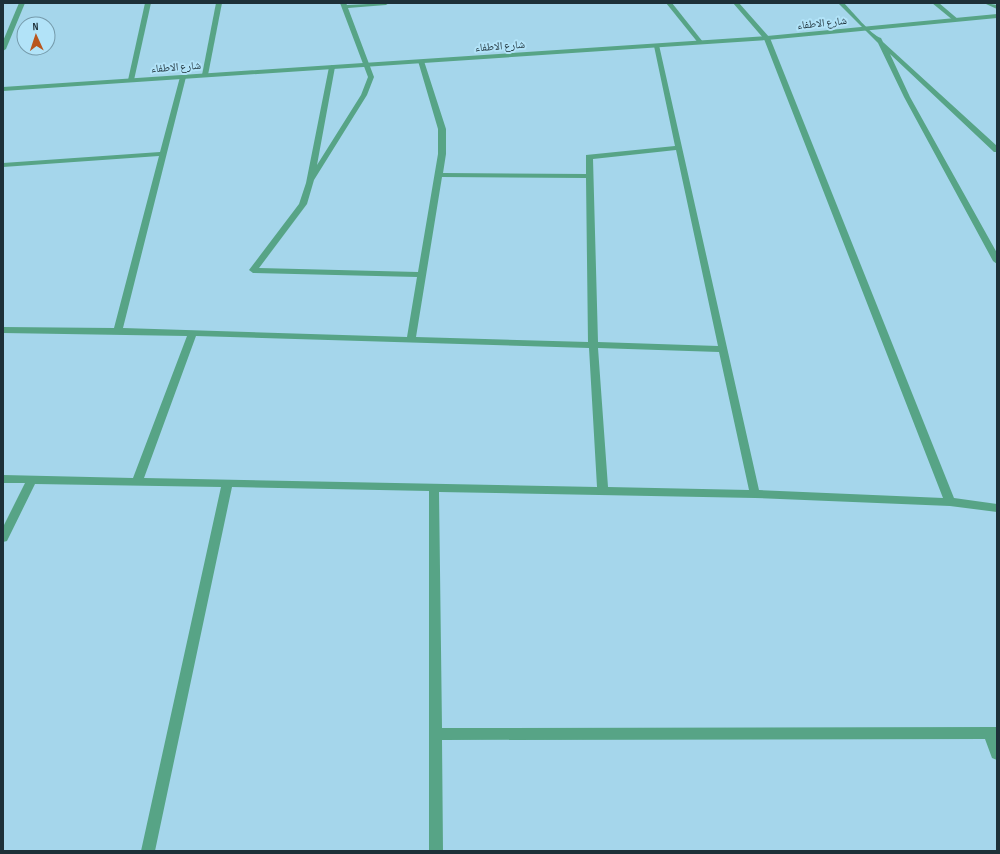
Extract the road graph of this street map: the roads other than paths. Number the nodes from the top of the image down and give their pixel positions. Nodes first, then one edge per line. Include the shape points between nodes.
1 (22, 3) edge
2 (148, 3) edge
3 (219, 3) edge
4 (386, 3) edge
5 (669, 3) edge
6 (736, 3) edge
7 (841, 3) edge
8 (934, 3) edge
9 (988, 3) edge
10 (343, 5) edge
11 (997, 7) edge
12 (996, 17) edge
13 (956, 20) junction
14 (866, 29) junction
15 (767, 38) junction
16 (879, 39) junction
17 (701, 43) junction
18 (657, 46) junction
19 (3, 49) edge
20 (421, 61) junction
21 (366, 65) junction
22 (332, 67) junction
23 (205, 76) junction
24 (183, 77) junction
25 (131, 80) junction
26 (3, 89) edge
27 (679, 148) junction
28 (997, 150) edge
29 (163, 154) junction
30 (3, 165) edge
31 (438, 174) junction
32 (590, 176) junction
33 (310, 184) junction
34 (997, 261) edge
35 (422, 275) junction
36 (3, 330) edge
37 (118, 331) junction
38 (193, 333) junction
39 (411, 340) junction
40 (593, 344) junction
41 (723, 349) junction
42 (3, 480) edge
43 (32, 480) junction
44 (137, 482) junction
45 (227, 484) junction
46 (434, 488) junction
47 (603, 491) junction
48 (755, 494) junction
49 (950, 502) junction
50 (997, 508) edge
51 (3, 538) edge
52 (993, 733) edge
53 (436, 734) junction
54 (997, 754) edge
55 (148, 851) edge
56 (436, 851) edge

1 - 19 street
2 - 25 street
3 - 23 street
4 - 10 street
5 - 17 street
6 - 15 street
7 - 14 street
8 - 13 street
9 - 11 street
10 - 21 street
12 - 13 street, شارع الاطفاء
13 - 14 street, شارع الاطفاء
14 - 15 street, شارع الاطفاء
14 - 16 street
15 - 17 street, شارع الاطفاء
15 - 49 street
16 - 28 street
16 - 34 street via 907,97
17 - 18 street, شارع الاطفاء
18 - 20 street, شارع الاطفاء
18 - 27 street
20 - 21 street, شارع الاطفاء
20 - 31 street via 442,129 442,154
21 - 22 street, شارع الاطفاء
21 - 33 street via 371,77 364,95
22 - 23 street, شارع الاطفاء
22 - 33 street
23 - 24 street, شارع الاطفاء
24 - 25 street, شارع الاطفاء
24 - 29 street
25 - 26 street, شارع الاطفاء
27 - 32 street via 589,157
27 - 41 street
29 - 30 street
29 - 37 street
31 - 32 street
31 - 35 street
32 - 40 street
33 - 35 street via 303,204 253,270
35 - 39 street
36 - 37 street
37 - 38 street
38 - 39 street
38 - 44 street
39 - 40 street
40 - 41 street
40 - 47 street
41 - 48 street
42 - 43 street
43 - 44 street
43 - 51 street
44 - 45 street
45 - 46 street
45 - 55 street
46 - 47 street
46 - 53 street
47 - 48 street
48 - 49 street
49 - 50 street
52 - 53 street
52 - 54 street
53 - 56 street

